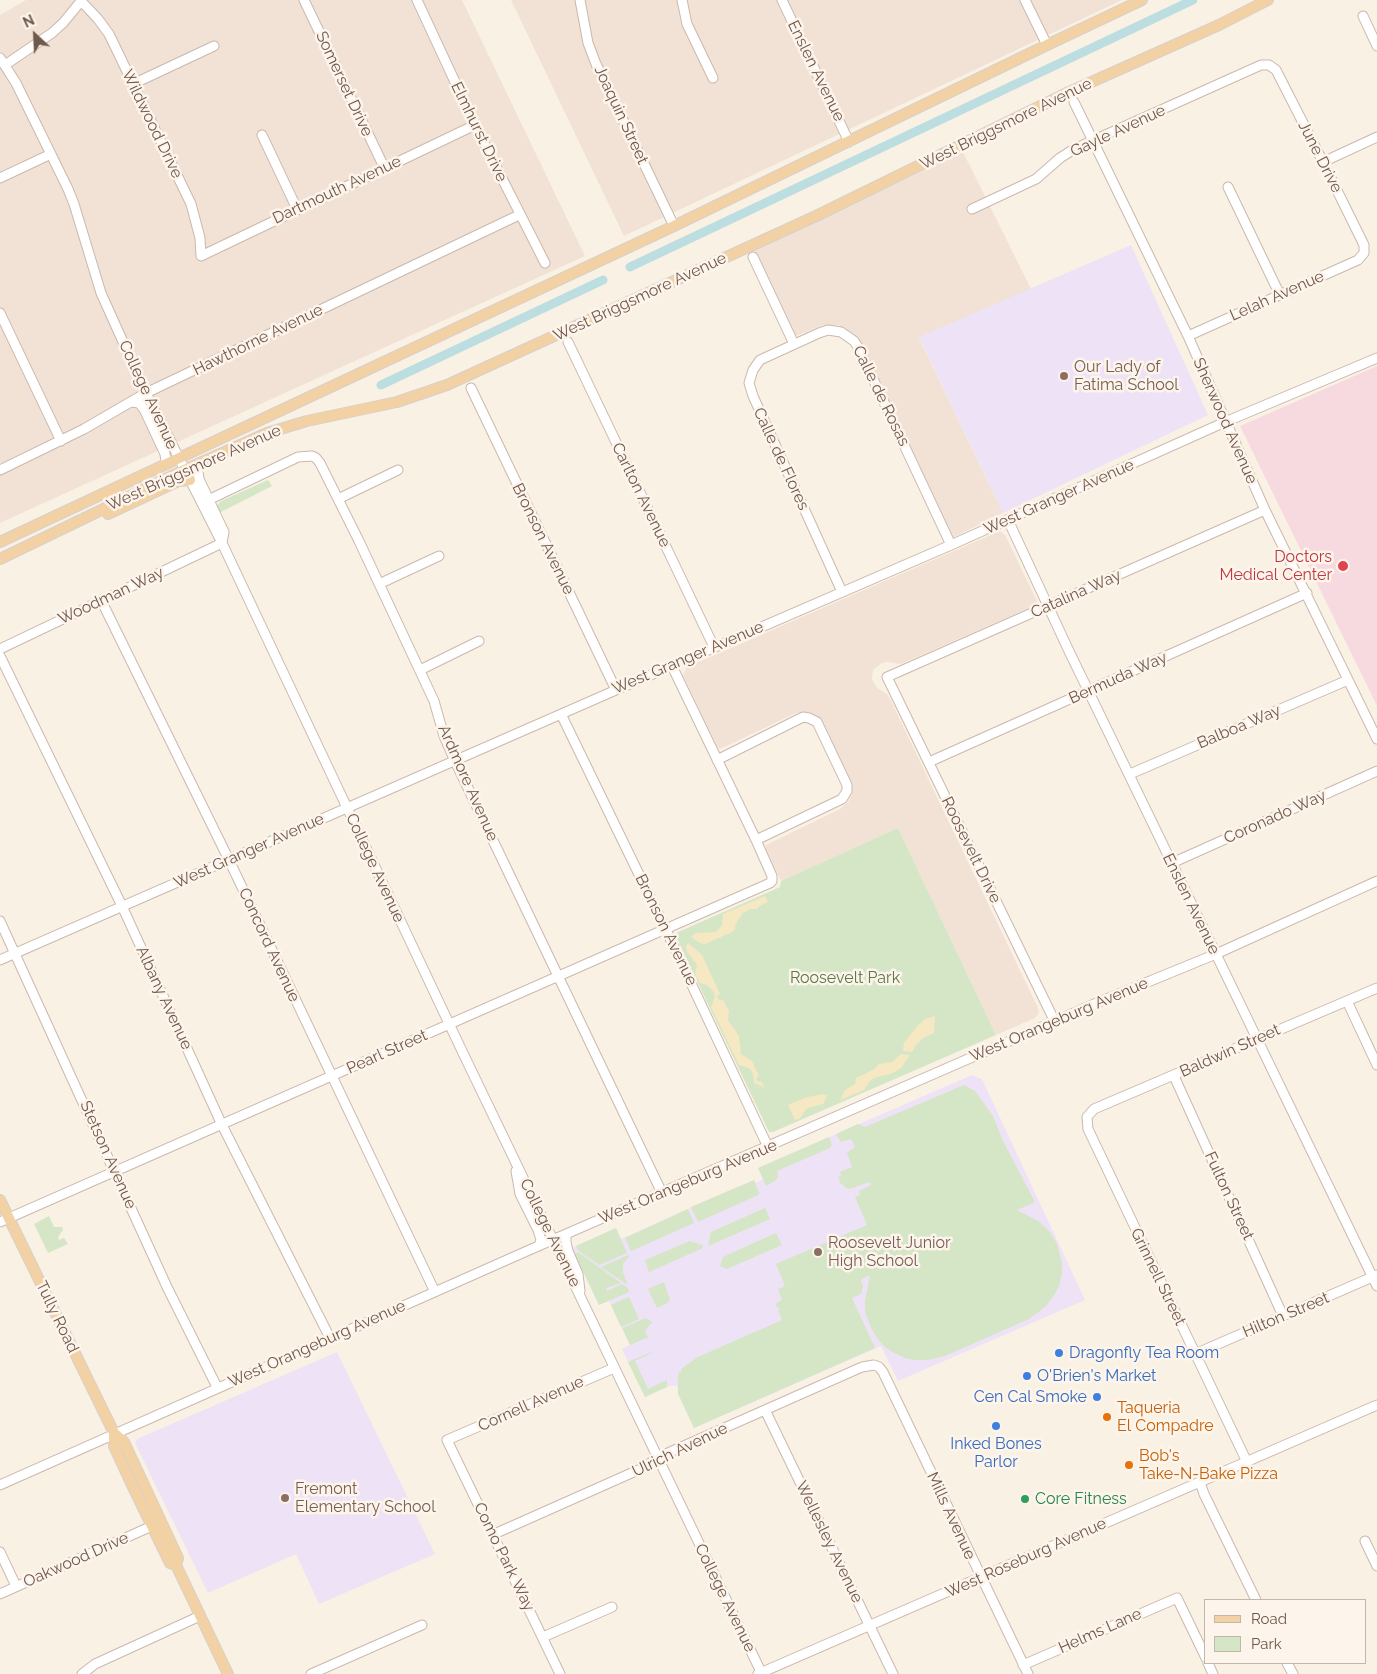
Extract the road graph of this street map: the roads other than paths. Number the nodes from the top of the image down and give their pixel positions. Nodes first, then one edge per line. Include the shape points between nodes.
1 (304, 0) edge
2 (417, 0) edge
3 (580, 0) edge
4 (682, 0) edge
5 (782, 0) edge
6 (1025, 0) edge
7 (1142, 0) edge
8 (1268, 0) edge
9 (82, 1) edge
10 (1363, 16) dead end
11 (1047, 45) junction
12 (214, 46) dead end
13 (1377, 46) edge
14 (3, 62) edge
15 (1269, 64) joint
16 (713, 78) dead end
17 (133, 84) junction
18 (1074, 102) dead end
19 (475, 125) junction
20 (262, 135) dead end
21 (1377, 137) edge
22 (849, 142) junction
23 (1093, 142) junction
24 (51, 154) junction
25 (1323, 162) junction
26 (384, 167) junction
27 (0, 178) edge
28 (1228, 187) dead end
29 (297, 209) junction
30 (972, 209) dead end
31 (519, 215) junction
32 (674, 226) junction
33 (1364, 253) joint
34 (201, 256) joint
35 (754, 257) dead end
36 (544, 263) dead end
37 (1280, 295) junction
38 (0, 313) edge
39 (1188, 336) junction
40 (568, 342) dead end
41 (794, 344) junction
42 (1377, 358) edge
43 (471, 388) dead end
44 (146, 393) junction
45 (132, 402) junction
46 (144, 409) junction
47 (1224, 422) junction
48 (61, 441) junction
49 (178, 458) junction
50 (166, 463) junction
51 (197, 464) junction
52 (0, 470) edge
53 (184, 470) junction
54 (398, 470) dead end
55 (190, 480) junction
56 (338, 499) junction
57 (206, 501) junction
58 (1264, 510) junction
59 (1008, 520) junction
60 (73, 524) junction
61 (0, 542) edge
62 (222, 543) junction
63 (952, 545) junction
64 (439, 556) dead end
65 (0, 559) edge
66 (379, 584) junction
67 (842, 592) junction
68 (1307, 594) junction
69 (101, 600) junction
70 (1048, 607) junction
71 (479, 641) dead end
72 (714, 647) junction
73 (0, 648) edge
74 (0, 656) edge
75 (672, 666) junction
76 (420, 670) junction
77 (887, 677) joint
78 (1348, 680) junction
79 (616, 690) junction
80 (1088, 691) junction
81 (561, 714) junction
82 (1377, 739) edge
83 (717, 760) junction
84 (455, 761) junction
85 (929, 762) junction
86 (1377, 771) edge
87 (1130, 774) junction
88 (347, 808) junction
89 (756, 840) junction
90 (229, 860) junction
91 (1172, 864) junction
92 (1377, 881) edge
93 (122, 906) junction
94 (0, 921) edge
95 (666, 930) junction
96 (16, 954) junction
97 (1216, 954) junction
98 (0, 960) edge
99 (559, 977) junction
100 (1377, 988) edge
101 (1347, 1001) junction
102 (1055, 1022) junction
103 (449, 1025) junction
104 (1257, 1038) junction
105 (1377, 1064) edge
106 (332, 1076) junction
107 (1174, 1076) junction
108 (1087, 1117) joint
109 (222, 1124) junction
110 (768, 1147) junction
111 (513, 1158) junction
112 (115, 1171) junction
113 (662, 1193) junction
114 (0, 1200) edge
115 (4, 1220) edge
116 (566, 1234) junction
117 (554, 1240) junction
118 (539, 1246) junction
119 (1375, 1276) edge
120 (1377, 1286) edge
121 (435, 1292) junction
122 (580, 1297) junction
123 (1284, 1316) junction
124 (330, 1338) junction
125 (1195, 1354) junction
126 (869, 1365) joint
127 (614, 1368) junction
128 (217, 1387) junction
129 (1377, 1405) edge
130 (765, 1410) junction
131 (114, 1434) junction
132 (447, 1440) joint
133 (657, 1458) junction
134 (1247, 1462) junction
135 (1200, 1482) junction
136 (0, 1484) edge
137 (152, 1526) junction
138 (492, 1535) junction
139 (1365, 1541) dead end
140 (0, 1552) edge
141 (176, 1565) junction
142 (1377, 1566) edge
143 (980, 1578) junction
144 (16, 1586) junction
145 (0, 1594) edge
146 (1256, 1599) edge
147 (612, 1607) dead end
148 (200, 1616) junction
149 (422, 1625) dead end
150 (870, 1626) junction
151 (543, 1638) junction
152 (1204, 1654) edge
153 (1023, 1665) junction
154 (82, 1674) edge
155 (228, 1674) edge
156 (311, 1674) edge
157 (560, 1674) edge
158 (760, 1674) edge
159 (893, 1674) edge
160 (1028, 1674) edge

1 - 26 street, Somerset Drive
2 - 19 street, Elmhurst Drive
3 - 32 street, Joaquin Street via 588,43 596,64
4 - 16 street via 687,24
5 - 22 street, Enslen Avenue
6 - 11 street
7 - 11 main road, West Briggsmore Avenue
8 - 51 main road, West Briggsmore Avenue via 1069,92 816,216 447,385 397,402 279,428
9 - 14 street via 52,32
9 - 17 street, Wildwood Drive via 109,34
10 - 13 street
11 - 22 main road, West Briggsmore Avenue
12 - 17 street
14 - 24 street, College Avenue
15 - 23 street, Gayle Avenue
15 - 25 street, June Drive via 1276,70
17 - 34 street, Wildwood Drive via 191,204
18 - 23 street, Sherwood Avenue
19 - 26 street, Dartmouth Avenue
19 - 31 street, Elmhurst Drive
20 - 29 street
21 - 25 street
22 - 32 main road, West Briggsmore Avenue
23 - 30 street, Gayle Avenue via 1074,149 1032,182
23 - 39 street, Sherwood Avenue
24 - 27 street
24 - 44 street, College Avenue via 74,204 100,293
25 - 33 street, June Drive via 1364,245
26 - 29 street, Dartmouth Avenue
28 - 37 street
29 - 34 street, Dartmouth Avenue
31 - 36 street, Elmhurst Drive
31 - 44 street, Hawthorne Avenue
32 - 49 main road, West Briggsmore Avenue
33 - 37 street, Lelah Avenue via 1358,260
35 - 41 street
37 - 39 street, Lelah Avenue
38 - 48 street
39 - 47 street, Sherwood Avenue
40 - 72 street, Carlton Avenue
41 - 63 street, Calle de Rosas via 828,330 841,332 854,341
41 - 67 street, Calle de Flores via 757,364 750,376 750,389
42 - 47 street, West Granger Avenue
43 - 79 street, Bronson Avenue
44 - 45 street, Hawthorne Avenue
44 - 46 street
44 - 49 street, College Avenue
45 - 46 street via 139,403
45 - 48 street, Hawthorne Avenue
46 - 50 street
47 - 58 street, Sherwood Avenue
47 - 59 street, West Granger Avenue
48 - 52 street, Hawthorne Avenue
49 - 50 main road, West Briggsmore Avenue
49 - 53 street, College Avenue
50 - 61 main road, West Briggsmore Avenue
51 - 53 main road, West Briggsmore Avenue
51 - 57 street
53 - 55 street, College Avenue
53 - 60 main road, West Briggsmore Avenue
54 - 56 street
55 - 57 street, College Avenue
55 - 60 main road via 179,481 100,517
56 - 57 street, Ardmore Avenue via 320,463 306,455
56 - 66 street, Ardmore Avenue
57 - 62 street, College Avenue via 224,532
58 - 68 street, Sherwood Avenue
58 - 70 street, Catalina Way
59 - 63 street, West Granger Avenue
59 - 70 street, Enslen Avenue
60 - 65 main road, West Briggsmore Avenue
62 - 69 street, Woodman Way
62 - 88 street, College Avenue
63 - 67 street, West Granger Avenue
64 - 66 street
66 - 76 street, Ardmore Avenue
67 - 72 street, West Granger Avenue
68 - 78 street, Sherwood Avenue
68 - 80 street, Bermuda Way
69 - 73 street, Woodman Way
69 - 90 street, Concord Avenue
70 - 77 street, Catalina Way
70 - 80 street, Enslen Avenue
71 - 76 street
72 - 75 street, West Granger Avenue
74 - 93 street, Albany Avenue
75 - 79 street, West Granger Avenue
75 - 83 street
76 - 84 street, Ardmore Avenue
77 - 85 street, Roosevelt Drive
78 - 82 street, Sherwood Avenue
78 - 87 street, Balboa Way
79 - 81 street, West Granger Avenue
80 - 85 street, Bermuda Way
80 - 87 street, Enslen Avenue
81 - 84 street, West Granger Avenue
81 - 95 street, Bronson Avenue
83 - 89 street
83 - 89 street via 809,718 817,722 848,785 842,799
84 - 88 street, West Granger Avenue
84 - 99 street, Ardmore Avenue
85 - 102 street, Roosevelt Drive
86 - 91 street, Coronado Way
87 - 91 street, Enslen Avenue
88 - 90 street, West Granger Avenue
88 - 103 street, College Avenue
89 - 95 street, Pearl Street via 772,881
90 - 93 street, West Granger Avenue
90 - 106 street, Concord Avenue
91 - 97 street, Enslen Avenue
92 - 97 street, West Orangeburg Avenue
93 - 96 street, West Granger Avenue
93 - 109 street, Albany Avenue
94 - 96 street, Stetson Avenue
95 - 99 street, Pearl Street
95 - 110 street, Bronson Avenue
96 - 98 street, West Granger Avenue
96 - 112 street, Stetson Avenue
97 - 102 street, West Orangeburg Avenue
97 - 104 street, Enslen Avenue
99 - 103 street, Pearl Street
99 - 113 street, Ardmore Avenue
100 - 101 street, Baldwin Street
101 - 104 street, Baldwin Street
101 - 105 street
102 - 110 street, West Orangeburg Avenue
103 - 106 street, Pearl Street
103 - 111 street, College Avenue
104 - 107 street, Baldwin Street
104 - 119 street, Enslen Avenue
106 - 109 street, Pearl Street
106 - 121 street, Concord Avenue
107 - 108 street, Baldwin Street via 1094,1109
107 - 123 street, Fulton Street
108 - 125 street, Grinnell Street via 1088,1129
109 - 112 street, Pearl Street
109 - 124 street, Albany Avenue
110 - 113 street, West Orangeburg Avenue
111 - 117 street, College Avenue
111 - 118 street via 520,1194 541,1240
112 - 115 street, Pearl Street
112 - 128 street, Stetson Avenue via 167,1287
113 - 116 street, West Orangeburg Avenue
114 - 115 main road, Tully Road
115 - 131 main road, Tully Road
116 - 117 street, West Orangeburg Avenue
116 - 122 street via 568,1251 578,1274
117 - 118 street, West Orangeburg Avenue
117 - 122 street, College Avenue
118 - 121 street, West Orangeburg Avenue
119 - 120 street, Enslen Avenue
119 - 123 street, Hilton Street
121 - 124 street, West Orangeburg Avenue
122 - 127 street, College Avenue
123 - 125 street, Hilton Street
124 - 128 street, West Orangeburg Avenue
125 - 134 street, Grinnell Street
126 - 130 street, Ulrich Avenue
126 - 143 street, Mills Avenue via 879,1367 883,1372
127 - 132 street, Cornell Avenue
127 - 133 street, College Avenue
128 - 131 street, West Orangeburg Avenue
129 - 134 street, West Roseburg Avenue
130 - 133 street, Ulrich Avenue
130 - 150 street, Wellesley Avenue
131 - 136 street, West Orangeburg Avenue
131 - 137 main road, Tully Road via 114,1446
131 - 141 main road, Tully Road via 124,1442 129,1452 178,1558
132 - 138 street, Como Park Way
133 - 138 street, Ulrich Avenue via 645,1467
133 - 158 street, College Avenue
134 - 135 street, West Roseburg Avenue
135 - 143 street, West Roseburg Avenue
135 - 146 street
137 - 141 main road, Tully Road via 170,1563
137 - 144 street, Oakwood Drive
138 - 151 street, Como Park Way
139 - 142 street
140 - 144 street
141 - 148 main road, Tully Road
143 - 150 street, West Roseburg Avenue
143 - 153 street, Mills Avenue
144 - 145 street, Oakwood Drive
147 - 151 street
148 - 154 street via 95,1664
148 - 155 main road, Tully Road
149 - 156 street
150 - 158 street, West Roseburg Avenue
150 - 159 street, Wellesley Avenue
151 - 157 street, Como Park Way
152 - 153 street, Helms Lane via 1177,1598
153 - 160 street, Mills Avenue

